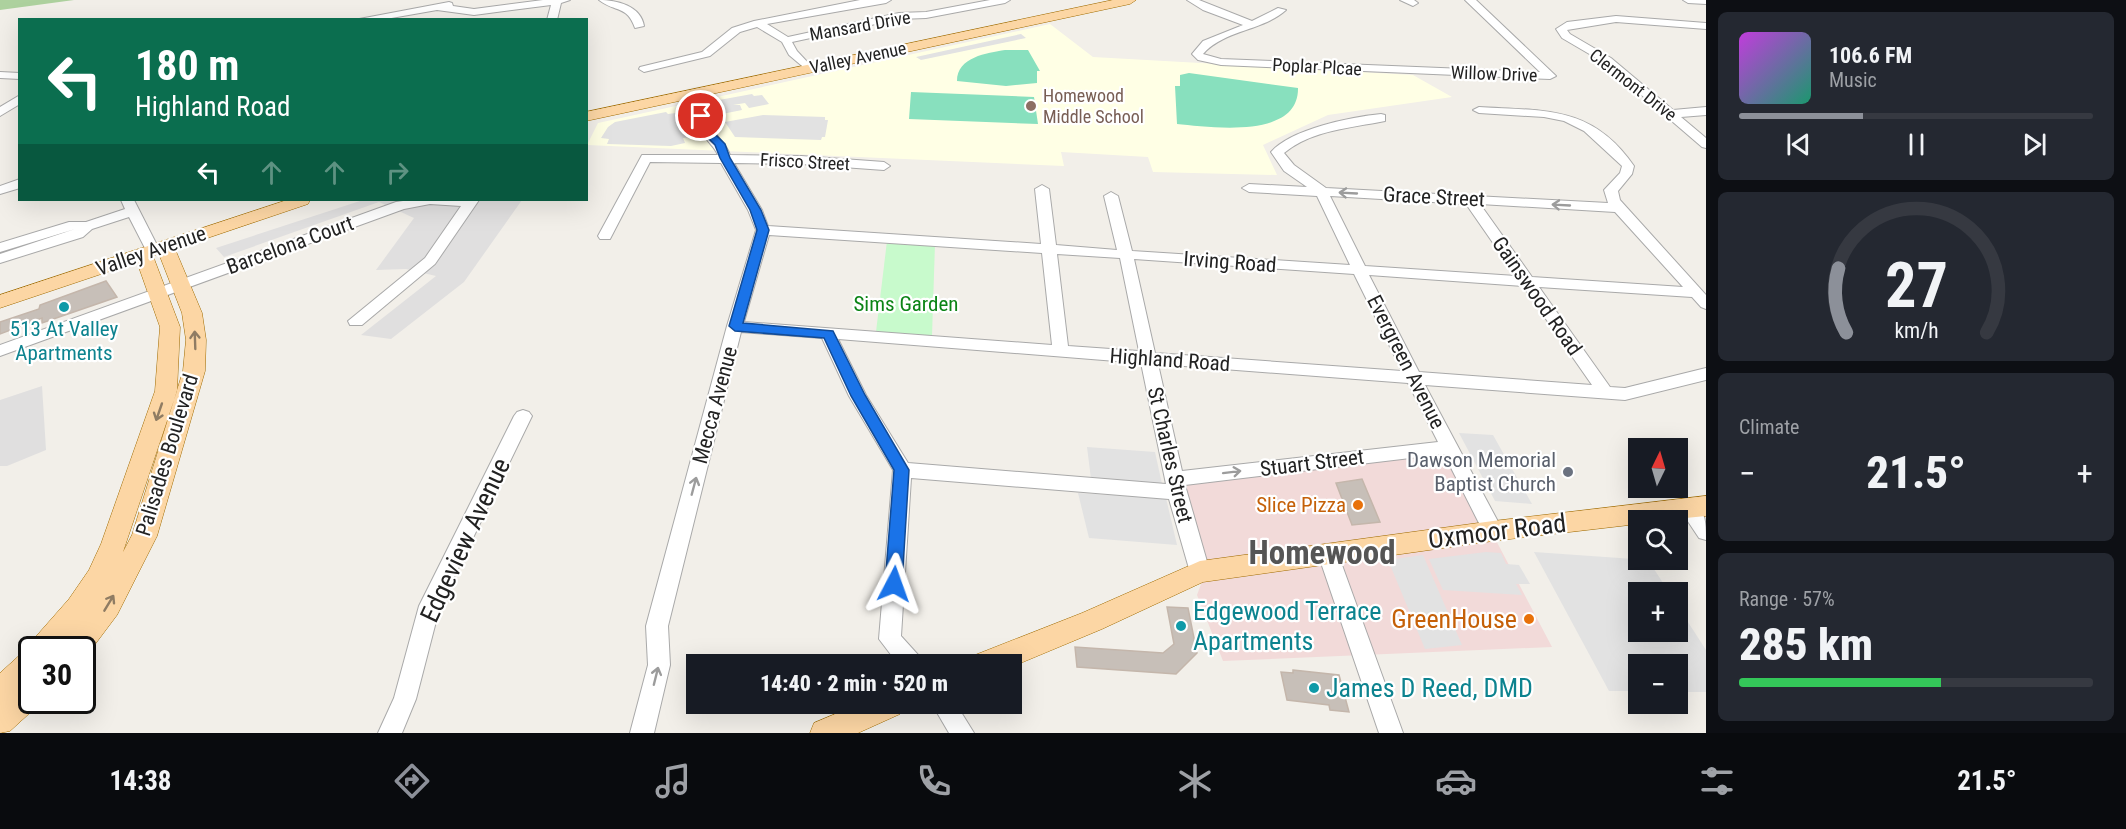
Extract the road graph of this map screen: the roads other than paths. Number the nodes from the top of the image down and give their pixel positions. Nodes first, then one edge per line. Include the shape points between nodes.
1 (482, 0) edge
2 (604, 0) edge
3 (886, 0) edge
4 (1005, 0) edge
5 (1130, 0) edge
6 (1192, 0) edge
7 (1470, 0) edge
8 (1689, 0) edge
9 (561, 1) edge
10 (1706, 1) edge
11 (437, 7) junction
12 (1281, 10) dead end
13 (392, 17) edge
14 (553, 18) edge
15 (758, 23) junction
16 (1250, 24) junction
17 (639, 26) dead end
18 (1706, 26) edge
19 (786, 40) junction
20 (808, 68) junction
21 (644, 69) dead end
22 (1439, 73) joint
23 (0, 75) edge
24 (18, 76) edge
25 (687, 95) junction
26 (18, 99) edge
27 (1479, 110) dead end
28 (1706, 111) edge
29 (0, 112) edge
30 (1671, 114) junction
31 (588, 117) edge
32 (1381, 118) dead end
33 (708, 131) junction
34 (1706, 144) edge
35 (723, 153) junction
36 (667, 155) junction
37 (885, 166) dead end
38 (18, 184) edge
39 (1041, 189) dead end
40 (1249, 189) dead end
41 (0, 190) edge
42 (1322, 191) junction
43 (1111, 196) dead end
44 (1469, 199) junction
45 (299, 201) edge
46 (424, 201) edge
47 (471, 201) edge
48 (131, 205) edge
49 (1619, 208) junction
50 (87, 226) junction
51 (763, 230) junction
52 (605, 236) dead end
53 (0, 248) edge
54 (1049, 250) junction
55 (153, 251) junction
56 (1126, 255) junction
57 (0, 259) edge
58 (1361, 272) junction
59 (1528, 282) junction
60 (182, 285) junction
61 (159, 294) junction
62 (1701, 298) edge
63 (0, 302) edge
64 (356, 321) dead end
65 (735, 326) junction
66 (828, 334) junction
67 (0, 351) edge
68 (1061, 352) junction
69 (1148, 358) junction
70 (1706, 374) edge
71 (1413, 376) junction
72 (1605, 392) junction
73 (523, 416) dead end
74 (1450, 447) junction
75 (902, 470) junction
76 (1175, 486) junction
77 (1697, 507) edge
78 (1493, 531) junction
79 (1706, 531) edge
80 (1328, 554) junction
81 (1200, 572) junction
82 (54, 636) edge
83 (85, 636) edge
84 (903, 654) edge
85 (1009, 654) edge
86 (18, 675) edge
87 (0, 692) edge
88 (18, 706) edge
89 (868, 714) edge
90 (950, 714) edge
91 (0, 721) edge
92 (390, 733) edge
93 (642, 733) edge
94 (825, 733) edge
95 (962, 733) edge
96 (1391, 733) edge

1 - 11 street
2 - 17 street via 632,12
3 - 15 street
4 - 19 street, Mansard Drive via 926,15 899,16
5 - 20 main road, Valley Avenue
6 - 16 street
7 - 22 street, Willow Drive via 1550,76
8 - 10 street
9 - 11 street via 474,12
9 - 14 street
11 - 13 street
12 - 16 street
15 - 19 street
15 - 21 street via 736,30 706,54
16 - 22 street, Poplar Plcae via 1207,43 1197,54 1221,62
18 - 30 street, Clermont Drive via 1616,19 1561,29 1566,36 1607,60
19 - 20 street
20 - 25 main road, Valley Avenue
23 - 24 street
25 - 31 main road, Valley Avenue
25 - 33 street
26 - 29 street
27 - 49 street via 1570,119 1589,129 1628,166 1611,190
28 - 30 street
30 - 34 street, Clermont Drive
32 - 42 street via 1353,120 1276,152 1289,168
33 - 35 street
33 - 36 street via 696,148
35 - 36 street
35 - 37 street, Frisco Street
35 - 51 street
36 - 52 street via 643,160
38 - 41 street
39 - 54 street
40 - 42 street, Grace Street
44 -> 42 street, Grace Street
42 - 58 street, Evergreen Avenue
43 - 56 street, St Charles Street
49 -> 44 street, Grace Street
44 - 59 street, Gainswood Road
45 - 55 main road, Valley Avenue
46 - 60 street, Barcelona Court via 401,205
47 - 64 street, Barcelona Court via 430,261
48 - 50 street
48 - 55 street
49 - 62 street
50 - 53 street via 74,225
50 - 57 street via 78,234
51 - 54 street, Irving Road
51 - 65 street, Mecca Avenue
54 - 56 street, Irving Road
54 - 68 street
55 - 60 main road, Palisades Boulevard
55 - 61 main road, Palisades Boulevard
55 - 63 main road, Valley Avenue
56 - 58 street, Irving Road
56 - 69 street, St Charles Street
58 - 59 street, Irving Road
58 - 71 street, Evergreen Avenue
59 - 62 street, Irving Road
59 - 72 street, Gainswood Road
60 - 61 street, Barcelona Court
83 -> 60 main road, Palisades Boulevard via 108,607 144,536 186,405 196,340
61 - 67 street, Barcelona Court
61 -> 82 main road, Palisades Boulevard via 170,327 164,398 114,544 98,578
65 - 66 street, Highland Road
93 -> 65 street, Mecca Avenue via 659,665 657,626
66 - 68 street, Highland Road
66 - 75 street via 858,396
68 - 69 street, Highland Road
69 - 71 street, Highland Road
69 - 76 street, St Charles Street
70 - 72 street, Highland Road via 1625,394
71 - 72 street, Highland Road
71 - 74 street, Evergreen Avenue
73 - 92 street, Edgeview Avenue via 430,606 405,699
76 -> 74 street, Stuart Street
74 - 78 street, Evergreen Avenue
75 - 76 street, Stuart Street
75 - 84 street via 890,639
76 - 81 street, St Charles Street
77 - 78 main road, Oxmoor Road
77 - 79 street
78 - 80 main road, Oxmoor Road
80 - 81 main road, Oxmoor Road
80 - 96 street
81 - 85 main road, Oxmoor Road
86 - 87 main road
88 - 91 main road
89 - 94 main road
90 - 95 street

